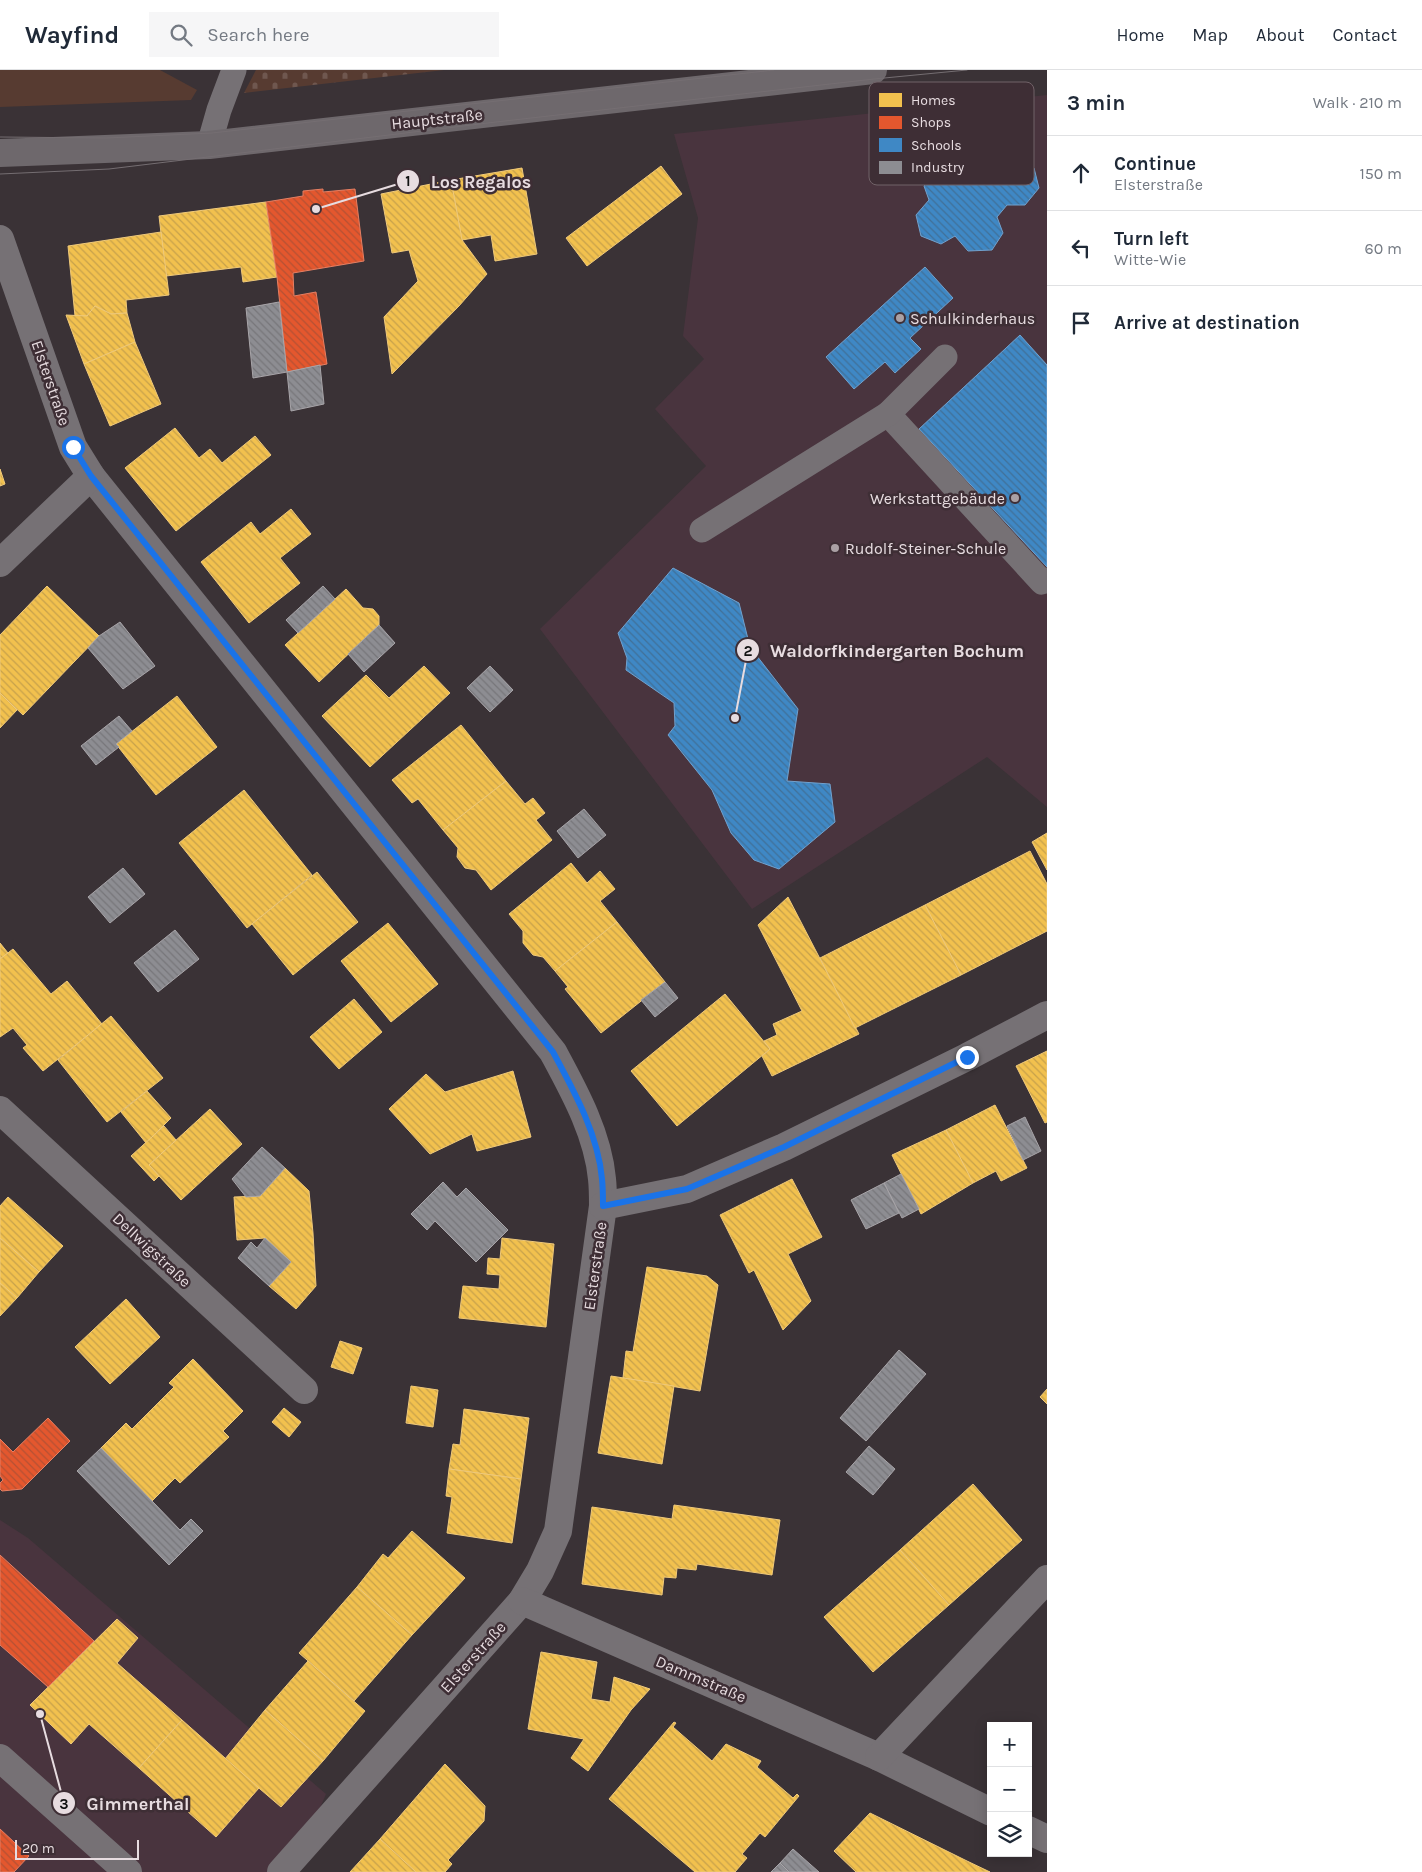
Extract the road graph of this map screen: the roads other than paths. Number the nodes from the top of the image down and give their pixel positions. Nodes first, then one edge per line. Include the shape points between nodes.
1 (234, 70) edge
2 (873, 70) edge
3 (209, 145) junction
4 (0, 153) edge
5 (0, 238) edge
6 (945, 357) dead end
7 (888, 414) junction
8 (91, 476) junction
9 (702, 530) dead end
10 (0, 563) edge
11 (1047, 580) edge
12 (1047, 1015) edge
13 (0, 1110) edge
14 (603, 1206) junction
15 (304, 1390) dead end
16 (1047, 1579) edge
17 (522, 1601) junction
18 (879, 1757) junction
19 (0, 1758) edge
20 (987, 1810) edge
21 (1032, 1832) edge
22 (1047, 1840) edge
23 (128, 1872) edge
24 (281, 1872) edge

1 - 3 lane
2 - 3 main road, Hauptstraße
3 - 4 main road, Hauptstraße
5 - 8 street, Elsterstraße via 73,447
6 - 7 lane
7 - 9 lane
7 - 11 lane via 1042,582
8 - 10 street
8 - 14 street, Elsterstraße via 553,1052 578,1100 594,1143 602,1177
12 - 14 street via 784,1147 687,1189
13 - 15 street, Dellwigstraße
14 - 17 street, Elsterstraße via 558,1531
16 - 18 street
17 - 18 street, Dammstraße
17 - 24 street, Elsterstraße
18 - 20 street, Dammstraße
19 - 23 street
21 - 22 street

